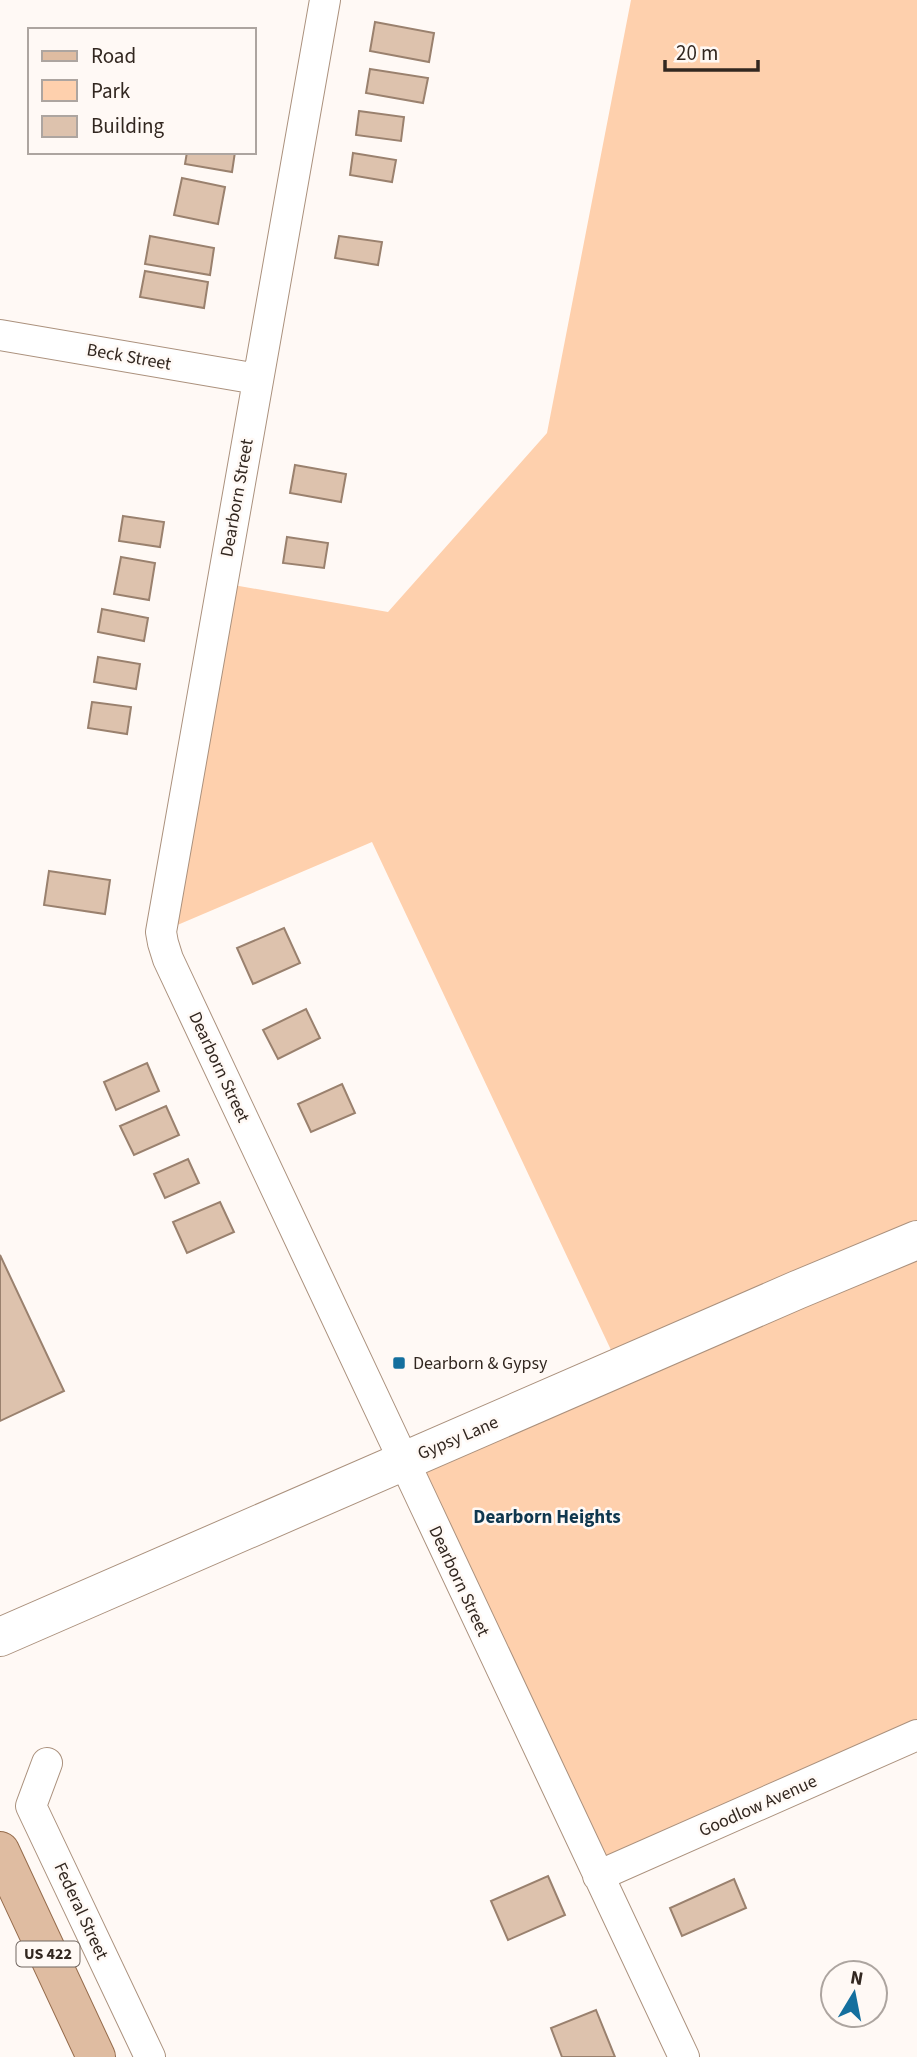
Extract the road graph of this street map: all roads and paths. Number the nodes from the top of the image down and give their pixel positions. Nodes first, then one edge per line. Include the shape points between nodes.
1 (326, 0) edge
2 (0, 335) edge
3 (257, 379) junction
4 (917, 1240) edge
5 (405, 1461) junction
6 (0, 1637) edge
7 (917, 1735) edge
8 (47, 1763) dead end
9 (0, 1851) edge
10 (598, 1876) junction
11 (96, 2057) edge
12 (150, 2057) edge
13 (684, 2057) edge

1 - 3 street, Dearborn Street
2 - 3 street, Beck Street
3 - 5 street, Dearborn Street via 163,943
4 - 5 main road, Gypsy Lane
5 - 6 main road, Gypsy Lane
5 - 10 street, Dearborn Street
7 - 10 street, Goodlow Avenue
8 - 12 street, Federal Street via 31,1806
9 - 11 main road, US 422
10 - 13 street, Dearborn Street

